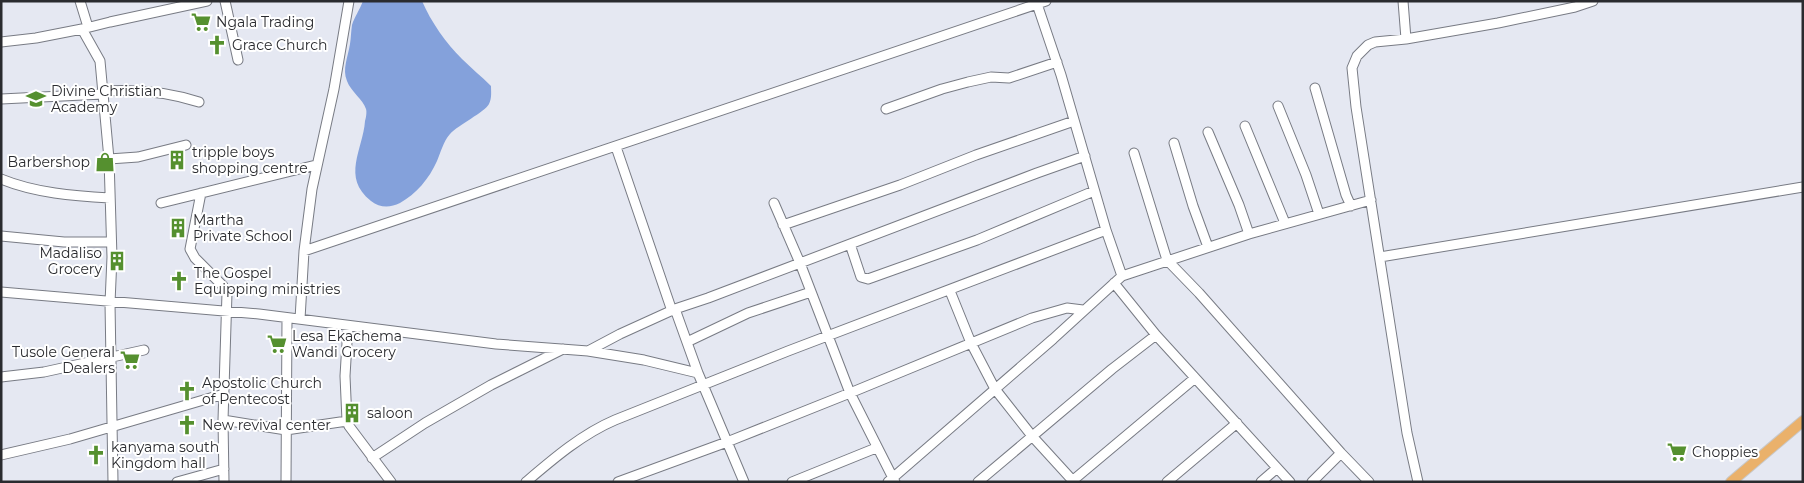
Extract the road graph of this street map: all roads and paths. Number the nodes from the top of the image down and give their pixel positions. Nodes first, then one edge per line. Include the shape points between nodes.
1 (80, 1) edge
2 (208, 1) edge
3 (224, 1) edge
4 (349, 1) edge
5 (1403, 1) edge
6 (1593, 1) edge
7 (1040, 2) edge
8 (85, 28) junction
9 (1406, 39) junction
10 (1, 42) edge
11 (238, 60) dead end
12 (1057, 62) junction
13 (1314, 88) dead end
14 (103, 92) junction
15 (1, 99) edge
16 (199, 102) dead end
17 (1278, 106) dead end
18 (886, 109) dead end
19 (1074, 121) junction
20 (1245, 126) dead end
21 (1208, 132) dead end
22 (1174, 143) dead end
23 (186, 145) dead end
24 (616, 146) junction
25 (1134, 153) dead end
26 (1085, 156) junction
27 (108, 159) junction
28 (316, 165) junction
29 (1, 180) edge
30 (1803, 187) edge
31 (1094, 190) junction
32 (201, 193) junction
33 (110, 198) junction
34 (1371, 200) junction
35 (161, 203) dead end
36 (774, 203) dead end
37 (1351, 206) junction
38 (1319, 214) junction
39 (1285, 223) junction
40 (783, 225) junction
41 (1106, 230) junction
42 (1249, 234) junction
43 (1, 236) edge
44 (111, 242) junction
45 (850, 244) junction
46 (1208, 247) junction
47 (304, 251) junction
48 (1380, 257) junction
49 (1167, 260) junction
50 (800, 264) junction
51 (1118, 280) junction
52 (950, 291) junction
53 (1, 292) edge
54 (811, 292) junction
55 (110, 303) junction
56 (673, 310) junction
57 (1083, 310) junction
58 (226, 311) junction
59 (287, 318) junction
60 (300, 319) junction
61 (348, 326) junction
62 (1156, 335) junction
63 (828, 337) junction
64 (687, 342) junction
65 (971, 343) junction
66 (564, 349) junction
67 (144, 350) dead end
68 (588, 351) junction
69 (112, 356) junction
70 (698, 372) junction
71 (1, 377) edge
72 (1196, 378) junction
73 (704, 385) junction
74 (995, 389) junction
75 (224, 394) junction
76 (850, 394) junction
77 (223, 420) junction
78 (347, 421) junction
79 (1803, 421) edge
80 (1237, 423) junction
81 (112, 426) junction
82 (286, 430) junction
83 (1032, 436) junction
84 (727, 442) junction
85 (876, 448) junction
86 (1341, 453) junction
87 (1, 455) edge
88 (372, 458) junction
89 (1277, 468) junction
90 (224, 470) junction
91 (1738, 480) edge
92 (389, 481) edge
93 (892, 481) edge
94 (1073, 481) edge
95 (113, 482) edge
96 (176, 482) edge
97 (224, 482) edge
98 (286, 482) edge
99 (526, 482) edge
100 (618, 482) edge
101 (744, 482) edge
102 (792, 482) edge
103 (978, 482) edge
104 (1167, 482) edge
105 (1261, 482) edge
106 (1290, 482) edge
107 (1312, 482) edge
108 (1369, 482) edge
109 (1418, 482) edge

1 - 8 street
2 - 8 street
3 - 11 street
4 - 28 street via 334,89
5 - 9 street
6 - 9 street via 1498,23
7 - 12 street
7 - 24 street
8 - 10 street
8 - 14 street via 100,61
9 - 34 street via 1368,45 1357,56 1352,68
12 - 18 street via 1009,78 991,77 968,82
12 - 19 street
13 - 37 street
14 - 15 street
14 - 16 street via 130,90
14 - 27 street
17 - 38 street
19 - 26 street
19 - 40 street
20 - 39 street
21 - 42 street
22 - 46 street
23 - 27 street via 138,157
24 - 47 street
24 - 56 street
25 - 49 street
26 - 31 street
26 - 45 street
27 - 33 street
28 - 32 street
28 - 47 street
29 - 33 street via 35,189
30 - 48 street
31 - 41 street
31 - 45 street via 986,236 868,279 861,277
32 - 35 street
32 - 58 street via 190,249 225,289
33 - 44 street
34 - 37 street
34 - 48 street
36 - 40 street
37 - 38 street
38 - 39 street
39 - 42 street
40 - 50 street
41 - 51 street
41 - 52 street
42 - 46 street
43 - 44 street via 64,242
44 - 55 street
45 - 50 street
46 - 49 street
47 - 60 street
48 - 109 street
49 - 51 street
49 - 86 street
50 - 54 street
50 - 56 street
51 - 57 street
51 - 62 street
52 - 63 street
52 - 65 street
53 - 55 street
54 - 63 street
54 - 64 street via 748,313
55 - 58 street
55 - 69 street
56 - 64 street
56 - 68 street
57 - 65 street via 1067,308 1032,318
57 - 74 street
58 - 59 street
58 - 75 street
59 - 60 street
59 - 82 street
60 - 61 street
61 - 66 street
61 - 78 street
62 - 72 street
62 - 83 street
63 - 73 street
63 - 76 street
64 - 70 street
65 - 74 street
65 - 76 street
66 - 68 street
66 - 88 street via 425,422
67 - 69 street
68 - 70 street
69 - 71 street via 44,372
69 - 81 street
70 - 73 street
72 - 80 street
72 - 94 street
73 - 84 street
73 - 99 street via 605,424 554,458
74 - 83 street
74 - 93 street
75 - 77 street
75 - 81 street
76 - 84 street
76 - 85 street
77 - 82 street
77 - 90 street
78 - 82 street
78 - 88 street
79 - 91 main road
80 - 89 street
80 - 104 street
81 - 87 street
81 - 95 street
82 - 98 street
83 - 94 street
83 - 103 street
84 - 100 street
84 - 101 street
85 - 93 street
85 - 102 street
86 - 107 street
86 - 108 street
88 - 92 street
89 - 105 street
89 - 106 street
90 - 96 street
90 - 97 street

